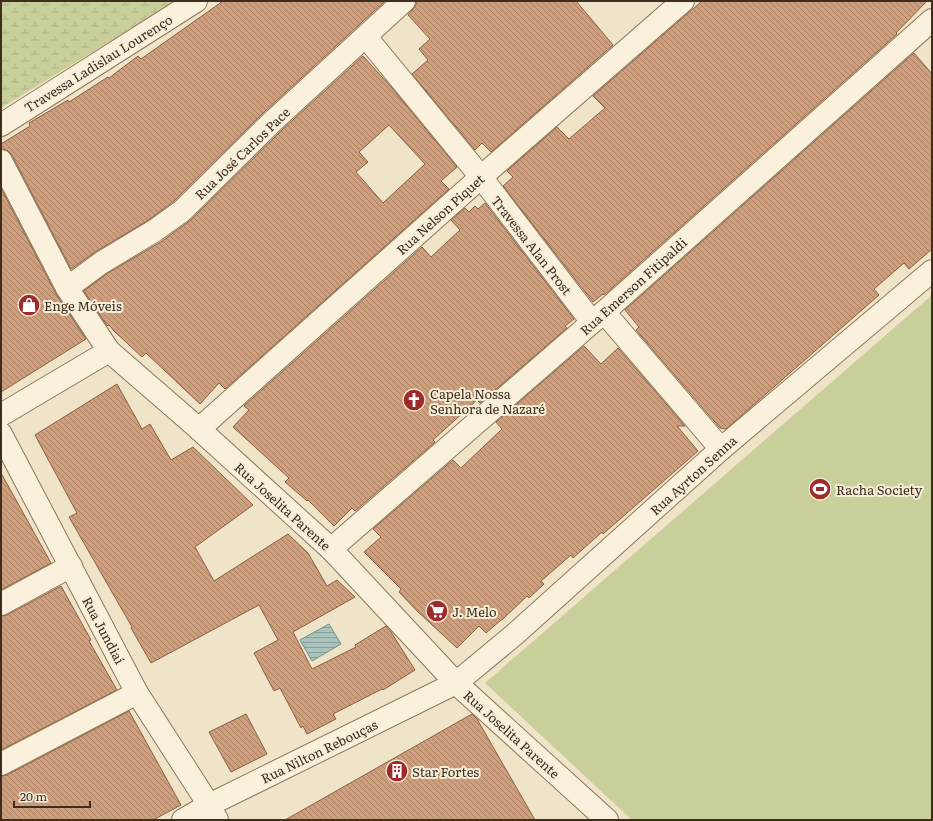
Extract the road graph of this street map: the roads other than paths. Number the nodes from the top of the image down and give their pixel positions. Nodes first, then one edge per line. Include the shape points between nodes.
1 (196, 1) edge
2 (404, 1) edge
3 (683, 1) edge
4 (932, 20) edge
5 (366, 37) junction
6 (1, 125) edge
7 (1, 162) edge
8 (480, 177) junction
9 (932, 271) edge
10 (67, 288) junction
11 (598, 317) junction
12 (109, 351) junction
13 (1, 415) edge
14 (199, 429) junction
15 (1, 434) edge
16 (721, 449) junction
17 (331, 549) junction
18 (71, 566) junction
19 (1, 604) edge
20 (456, 683) junction
21 (137, 693) junction
22 (1, 764) edge
23 (213, 812) edge
24 (183, 820) edge
25 (607, 820) edge

1 - 6 street, Travessa Ladislau Lourenço
2 - 5 street, Rua José Carlos Pace
3 - 8 street, Rua Nelson Piquet
4 - 11 street, Rua Emerson Fitipaldi
5 - 8 street, Travessa Alan Prost
5 - 10 street, Rua José Carlos Pace via 273,121 182,211
7 - 10 street, Rua Joselita Parente
8 - 11 street, Travessa Alan Prost
8 - 14 street, Rua Nelson Piquet
9 - 16 street, Rua Ayrton Senna
10 - 12 street, Rua Joselita Parente
11 - 16 street, Travessa Alan Prost
11 - 17 street, Rua Emerson Fitipaldi
12 - 13 street
12 - 14 street, Rua Joselita Parente
14 - 17 street, Rua Joselita Parente
15 - 18 street, Rua Jundiaí
16 - 20 street, Rua Ayrton Senna via 514,635
17 - 20 street, Rua Joselita Parente
18 - 19 street
18 - 21 street, Rua Jundiaí
20 - 23 street, Rua Nilton Rebouças
20 - 25 street, Rua Joselita Parente
21 - 22 street
21 - 23 street, Rua Jundiaí
23 - 24 street, Rua Nilton Rebouças

